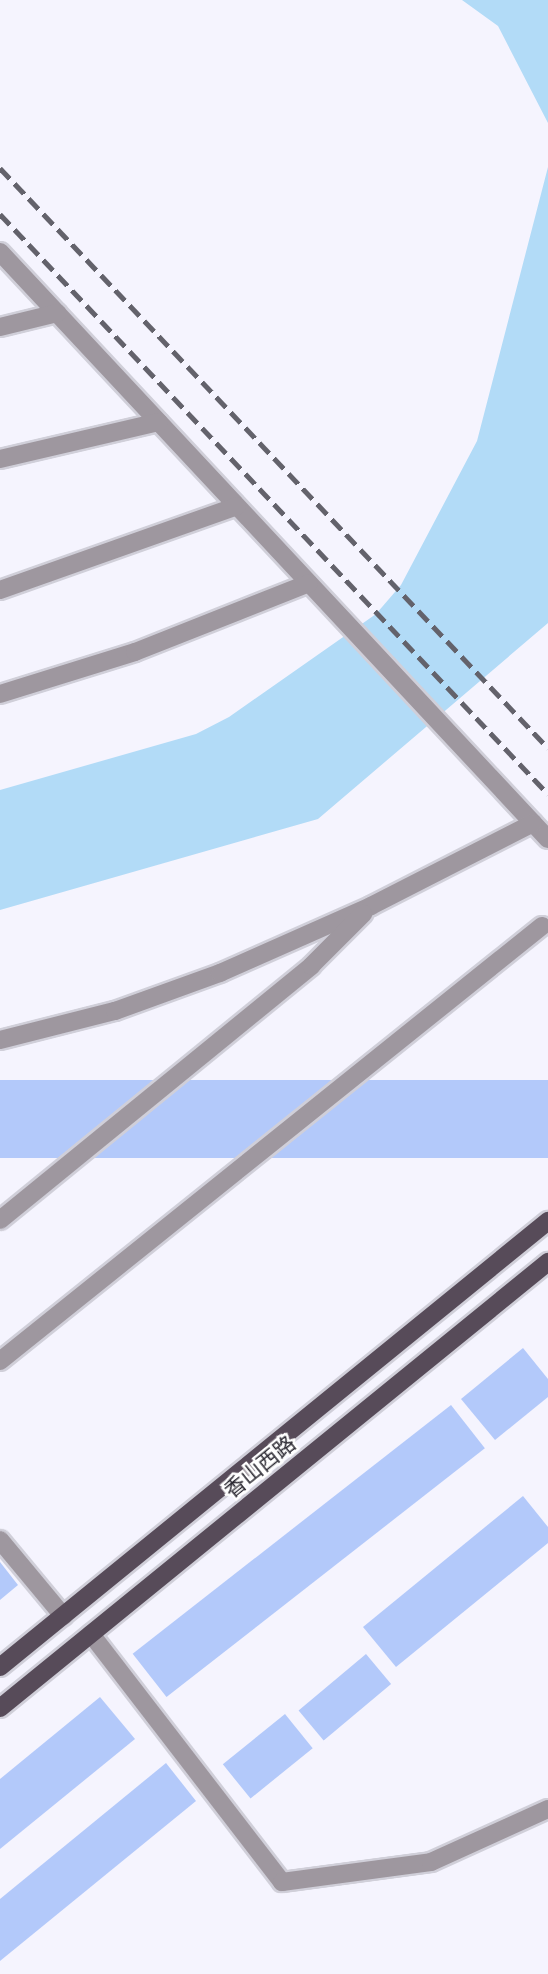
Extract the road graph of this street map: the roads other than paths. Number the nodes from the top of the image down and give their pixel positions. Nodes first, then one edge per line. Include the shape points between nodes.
1 (0, 252) edge
2 (57, 313) junction
3 (0, 327) edge
4 (159, 422) junction
5 (0, 459) edge
6 (237, 506) junction
7 (309, 583) junction
8 (0, 590) edge
9 (0, 694) edge
10 (542, 829) edge
11 (371, 906) junction
12 (542, 926) dead end
13 (0, 1040) edge
14 (0, 1220) edge
15 (548, 1221) edge
16 (548, 1262) edge
17 (0, 1361) edge
18 (0, 1540) edge
19 (63, 1616) junction
20 (91, 1634) junction
21 (0, 1667) edge
22 (0, 1708) edge
23 (548, 1809) edge

1 - 2 street
2 - 3 street
2 - 4 street
4 - 5 street
4 - 6 street
6 - 7 street
6 - 8 street
7 - 9 street via 135,652
7 - 10 street
10 - 11 street
11 - 13 street via 174,991
11 - 14 street via 311,966
12 - 17 street
15 - 19 main road, 香山西路
16 - 20 main road, 香山西路
18 - 19 street
19 - 21 main road, 香山西路
20 - 22 main road, 香山西路
20 - 23 street via 282,1882 431,1862

